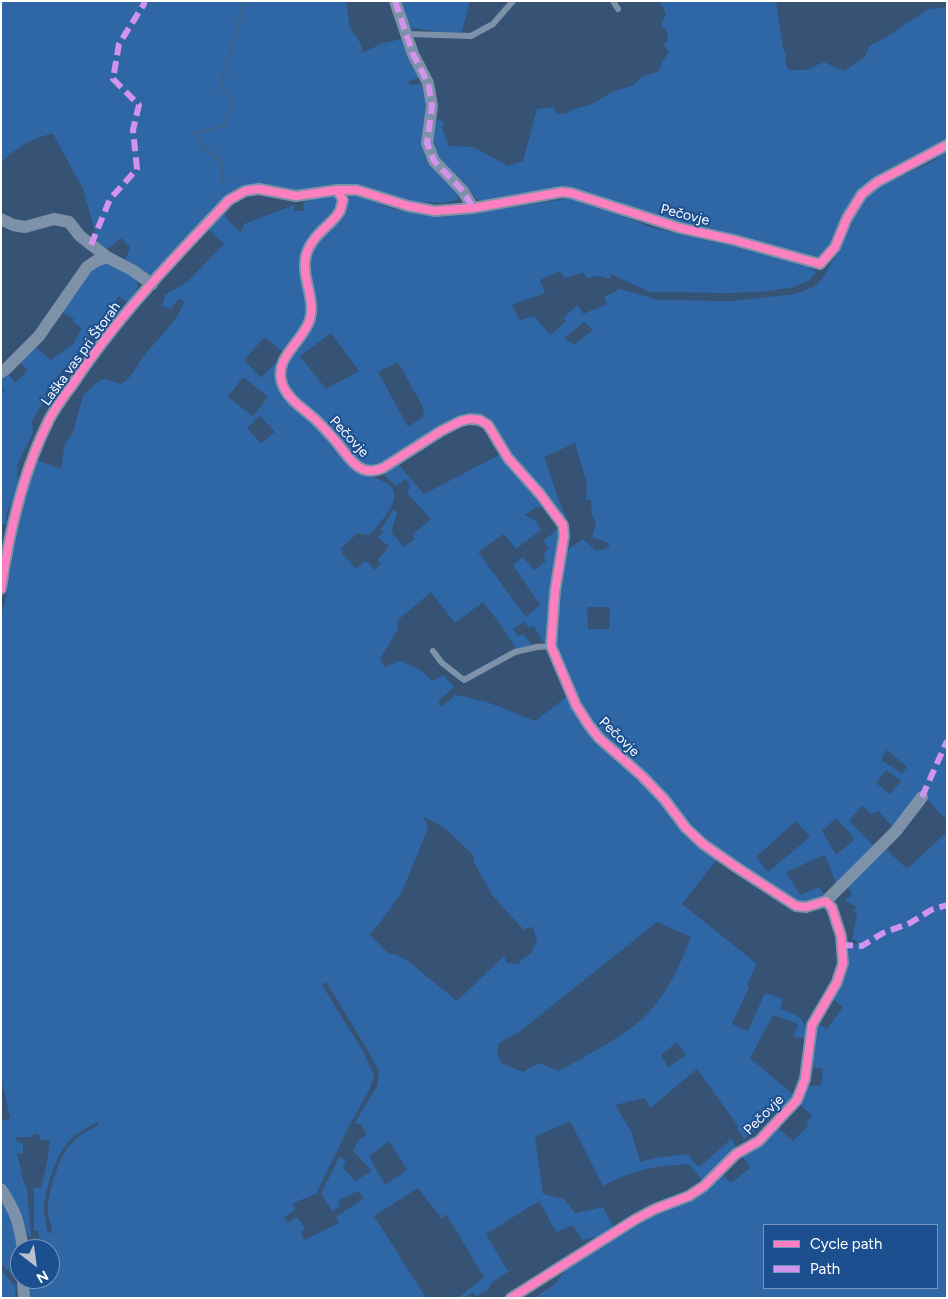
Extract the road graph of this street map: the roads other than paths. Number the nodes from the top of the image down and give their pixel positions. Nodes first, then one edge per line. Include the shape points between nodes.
1 (395, 1) edge
2 (512, 1) edge
3 (613, 1) edge
4 (618, 9) dead end
5 (406, 34) junction
6 (947, 146) edge
7 (337, 190) junction
8 (473, 208) junction
9 (1, 219) edge
10 (107, 257) junction
11 (152, 284) junction
12 (1, 372) edge
13 (1, 589) edge
14 (551, 646) junction
15 (433, 651) dead end
16 (922, 797) dead end
17 (826, 901) junction
18 (1, 1189) edge
19 (22, 1239) edge
20 (511, 1298) edge

1 - 5 street
2 - 5 lane via 493,24 471,36
3 - 4 lane
5 - 8 street via 428,83 432,106 427,143 434,161 463,191
6 - 8 street, Pečovje via 877,182 862,194 835,247 820,264 680,228 571,193
7 - 8 street, Pečovje via 357,190 435,211
7 - 11 street, Pečovje via 296,196 259,189 229,200
7 - 14 street, Pečovje via 343,200 340,211 316,236 307,253 305,270 312,303 310,320 284,359 281,382 289,396 332,436 354,464 373,472 461,421 480,420 488,425 508,458 563,525
9 - 10 street via 25,227 54,219 69,222 80,236
10 - 11 street
10 - 12 street via 87,267 39,336
11 - 13 street, Laška vas pri Štorah via 106,337 48,421 24,482
14 - 15 lane via 516,652 464,680 442,663
14 - 17 street, Pečovje via 576,706 588,724 642,776 703,844 796,906
16 - 17 street via 896,831
17 - 20 street, Pečovje via 832,908 841,936 843,963 837,982 812,1025 805,1078 797,1100 760,1141 736,1154 704,1186 636,1219
18 - 19 street via 19,1222

